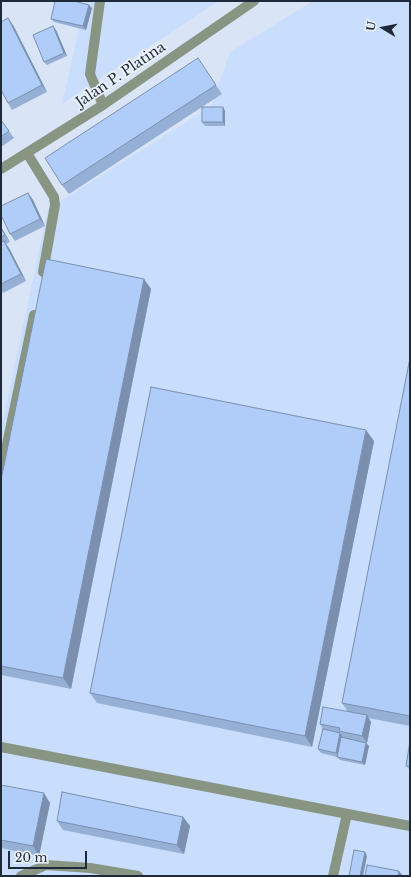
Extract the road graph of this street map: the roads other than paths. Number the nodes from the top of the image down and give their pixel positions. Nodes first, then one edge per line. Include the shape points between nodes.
1 (100, 1) edge
2 (254, 1) edge
3 (103, 105) junction
4 (27, 153) junction
5 (1, 170) edge
6 (42, 280) edge
7 (37, 303) edge
8 (1, 473) edge
9 (1, 747) edge
10 (347, 814) junction
11 (410, 826) edge
12 (21, 876) edge
13 (138, 876) edge
14 (333, 876) edge

1 - 3 street via 90,74
2 - 3 street, Jalan P. Platina
3 - 4 street, Jalan P. Platina
4 - 5 street, Jalan P. Platina
4 - 6 street via 54,197 55,205
7 - 8 street
9 - 10 street
10 - 11 street
10 - 14 street
12 - 13 street via 46,865 90,868

